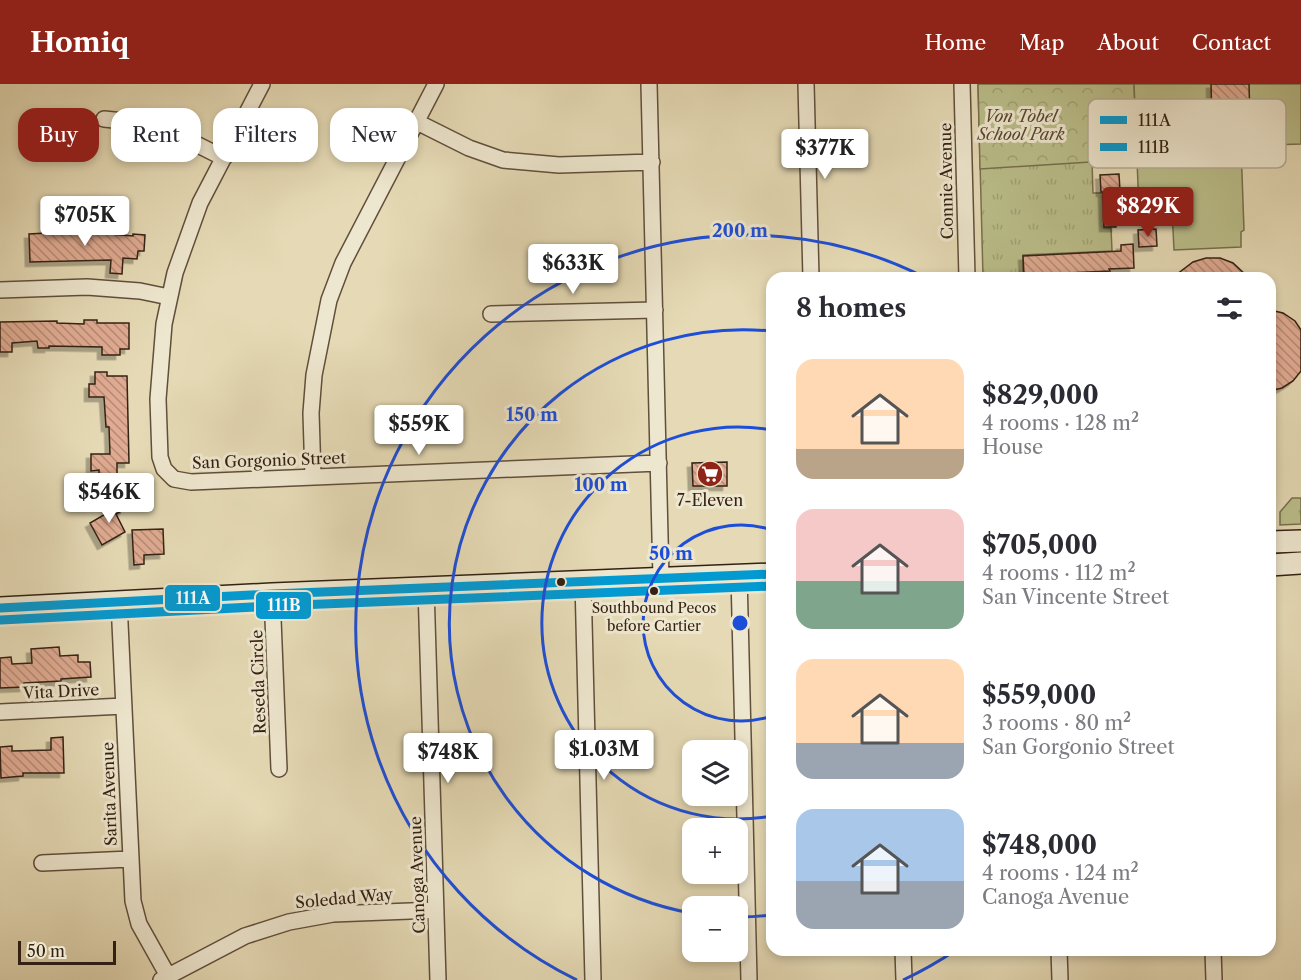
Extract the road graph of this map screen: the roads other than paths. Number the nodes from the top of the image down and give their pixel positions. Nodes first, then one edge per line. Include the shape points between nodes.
1 (262, 84) edge
2 (436, 84) edge
3 (649, 84) edge
4 (806, 84) edge
5 (962, 84) edge
6 (250, 108) edge
7 (104, 119) dead end
8 (418, 120) edge
9 (418, 122) edge
10 (213, 152) edge
11 (222, 162) edge
12 (396, 162) edge
13 (652, 162) junction
14 (811, 272) edge
15 (967, 272) edge
16 (0, 290) edge
17 (169, 297) junction
18 (655, 310) junction
19 (491, 314) dead end
20 (659, 463) junction
21 (313, 477) junction
22 (1301, 541) edge
23 (1276, 542) edge
24 (1301, 563) edge
25 (1276, 565) edge
26 (766, 574) edge
27 (739, 575) junction
28 (662, 578) junction
29 (583, 582) junction
30 (426, 588) junction
31 (272, 594) junction
32 (119, 602) junction
33 (0, 608) edge
34 (124, 706) junction
35 (0, 712) edge
36 (279, 770) dead end
37 (130, 859) junction
38 (42, 863) dead end
39 (436, 910) junction
40 (903, 956) edge
41 (1059, 956) edge
42 (1213, 956) edge
43 (164, 978) edge
44 (438, 980) edge
45 (593, 980) edge
46 (749, 980) edge
47 (904, 980) edge
48 (1060, 980) edge
49 (1214, 980) edge

1 - 6 street
2 - 8 street
3 - 13 street
4 - 14 street
5 - 15 street, Connie Avenue
7 - 10 street via 174,133
9 - 13 street via 503,160 559,165
11 - 17 street via 200,203
12 - 21 street via 343,263 329,300 314,375
13 - 18 street
16 - 17 street via 87,286
17 - 21 street, San Gorgonio Street via 158,399 164,469 174,479 191,482
18 - 19 street
18 - 20 street
20 - 21 street, San Gorgonio Street
20 - 28 street
22 - 23 main road
24 - 25 main road
26 - 27 main road
27 - 28 main road
27 - 46 street
28 - 29 main road
29 - 30 main road
29 - 45 street
30 - 31 main road
30 - 39 street, Canoga Avenue
31 - 32 main road
31 - 36 street, Reseda Circle
32 - 33 main road
32 - 34 street, Sarita Avenue
34 - 35 street, Vita Drive
34 - 37 street, Sarita Avenue
37 - 38 street
37 - 43 street, Sarita Avenue via 132,901
39 - 43 street, Soledad Way via 333,914 289,922 244,936
39 - 44 street, Canoga Avenue
40 - 47 street
41 - 48 street
42 - 49 street

